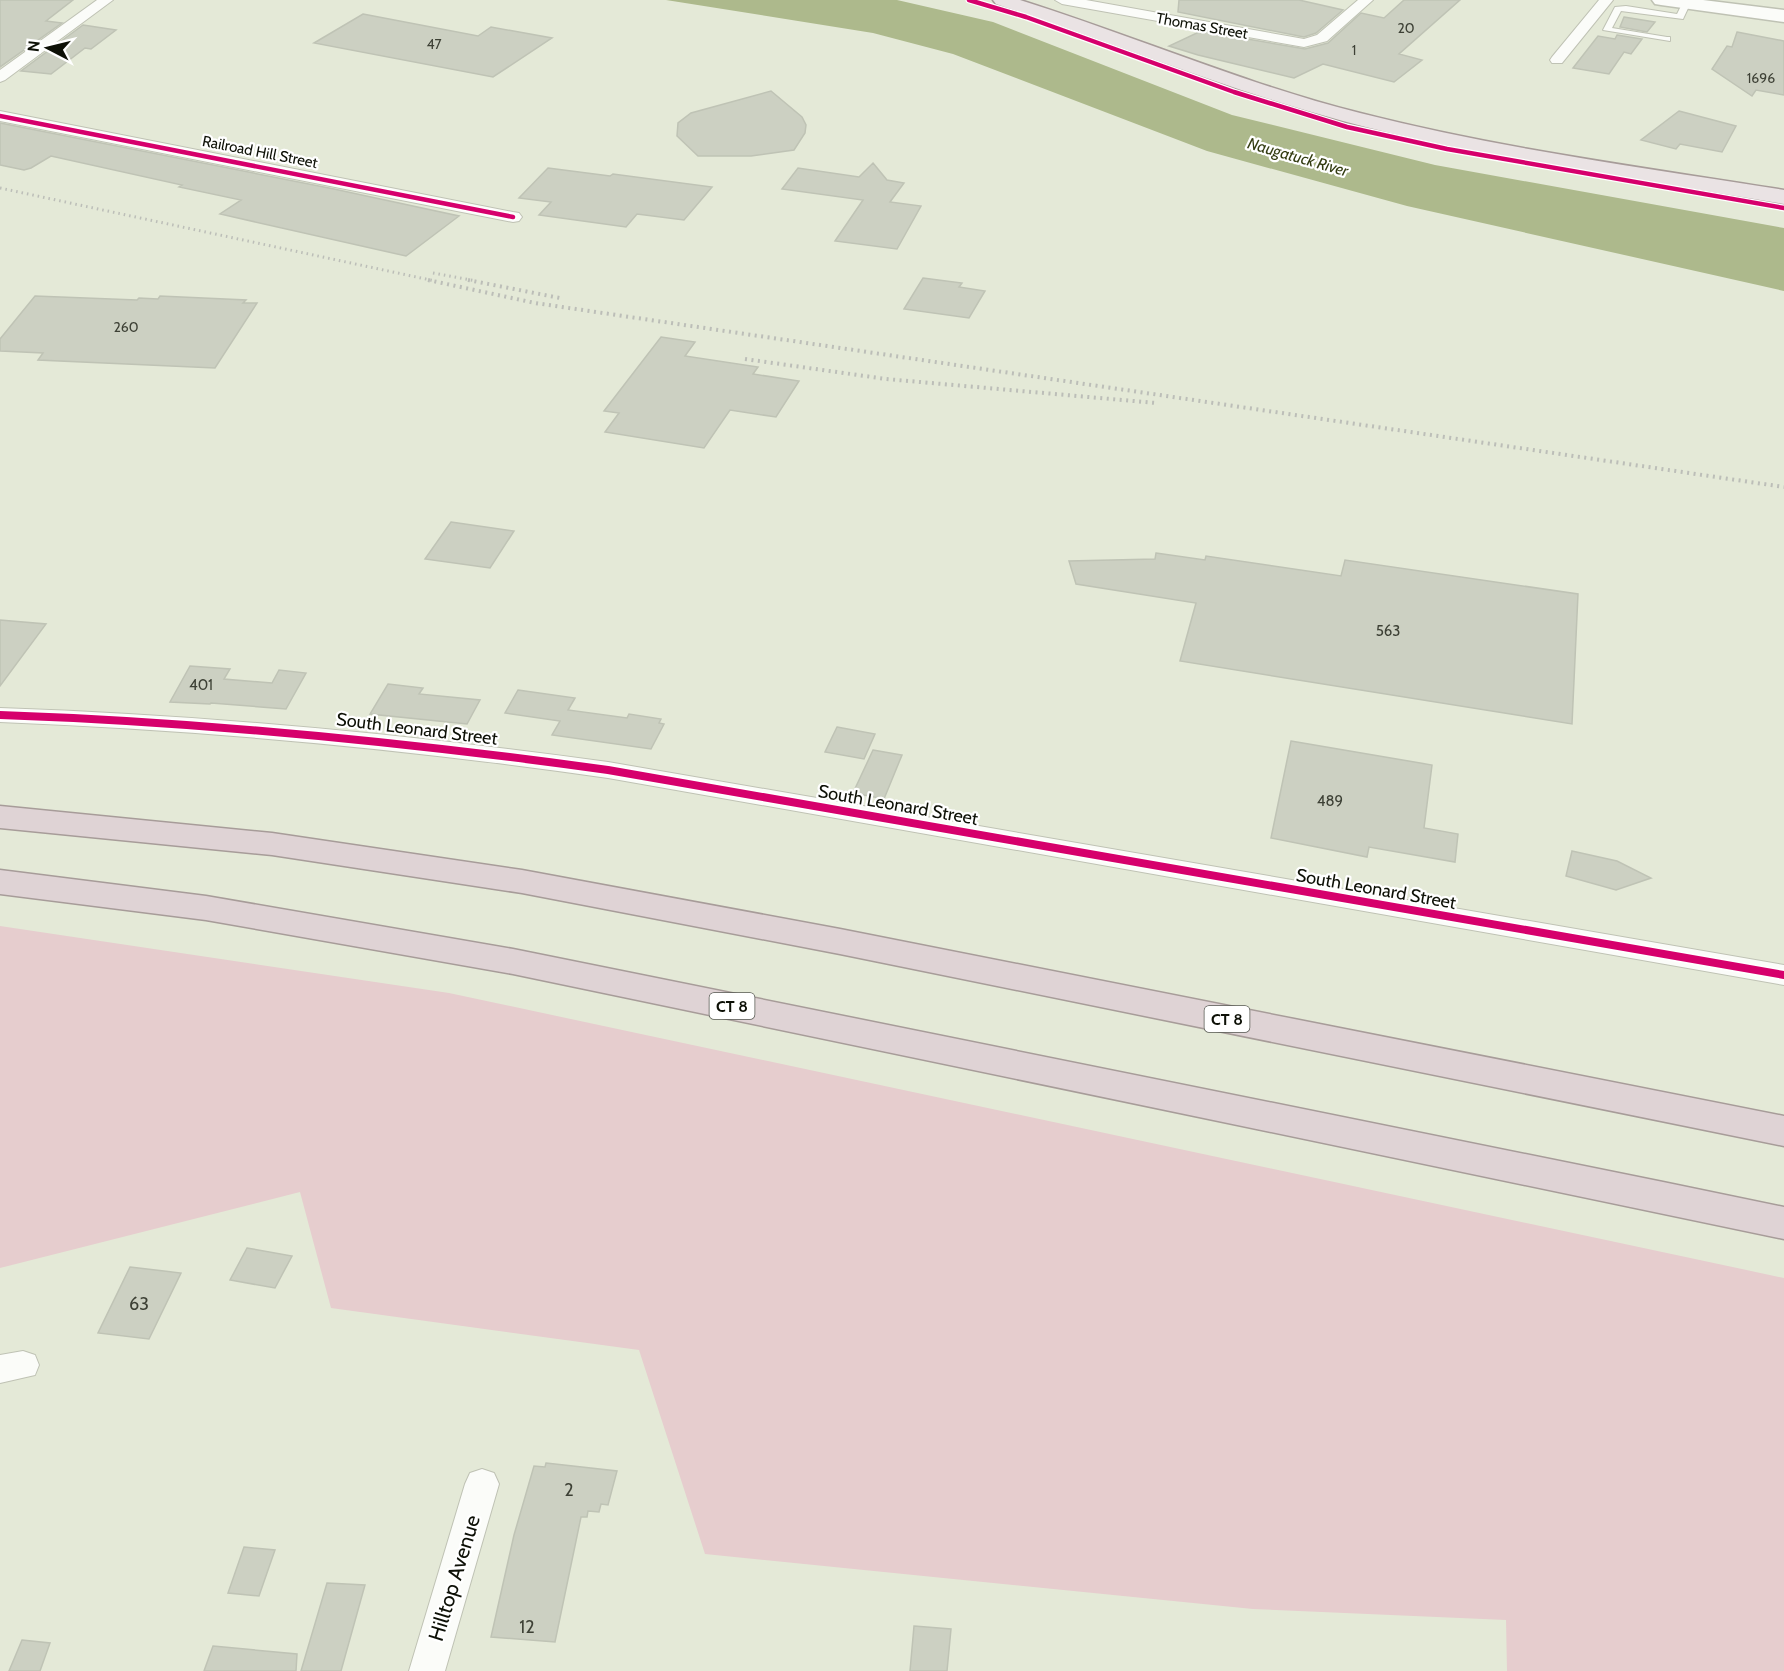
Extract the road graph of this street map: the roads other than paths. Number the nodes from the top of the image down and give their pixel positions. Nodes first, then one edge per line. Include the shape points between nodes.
1 (106, 0) edge
2 (1002, 0) edge
3 (1062, 0) edge
4 (1366, 0) edge
5 (1661, 0) edge
6 (1686, 4) junction
7 (1608, 5) edge
8 (1784, 16) edge
9 (1667, 39) dead end
10 (1557, 60) dead end
11 (0, 77) edge
12 (0, 116) edge
13 (1784, 197) edge
14 (513, 217) dead end
15 (0, 715) edge
16 (0, 817) edge
17 (0, 882) edge
18 (1784, 975) edge
19 (1784, 1131) edge
20 (1784, 1223) edge
21 (482, 1484) dead end
22 (427, 1671) edge

1 - 11 street
2 - 13 main road via 1365,121 1493,149
3 - 4 street, Thomas Street via 1308,43 1322,38
5 - 6 main road
6 - 7 lane via 1680,16
6 - 8 main road
7 - 9 lane via 1607,30
7 - 10 street
12 - 14 street, Railroad Hill Street
15 - 18 street, South Leonard Street via 295,731 548,761
16 - 19 highway, CT 8 via 274,844 555,888
17 - 20 highway, CT 8 via 221,910 422,945
21 - 22 street, Hilltop Avenue

